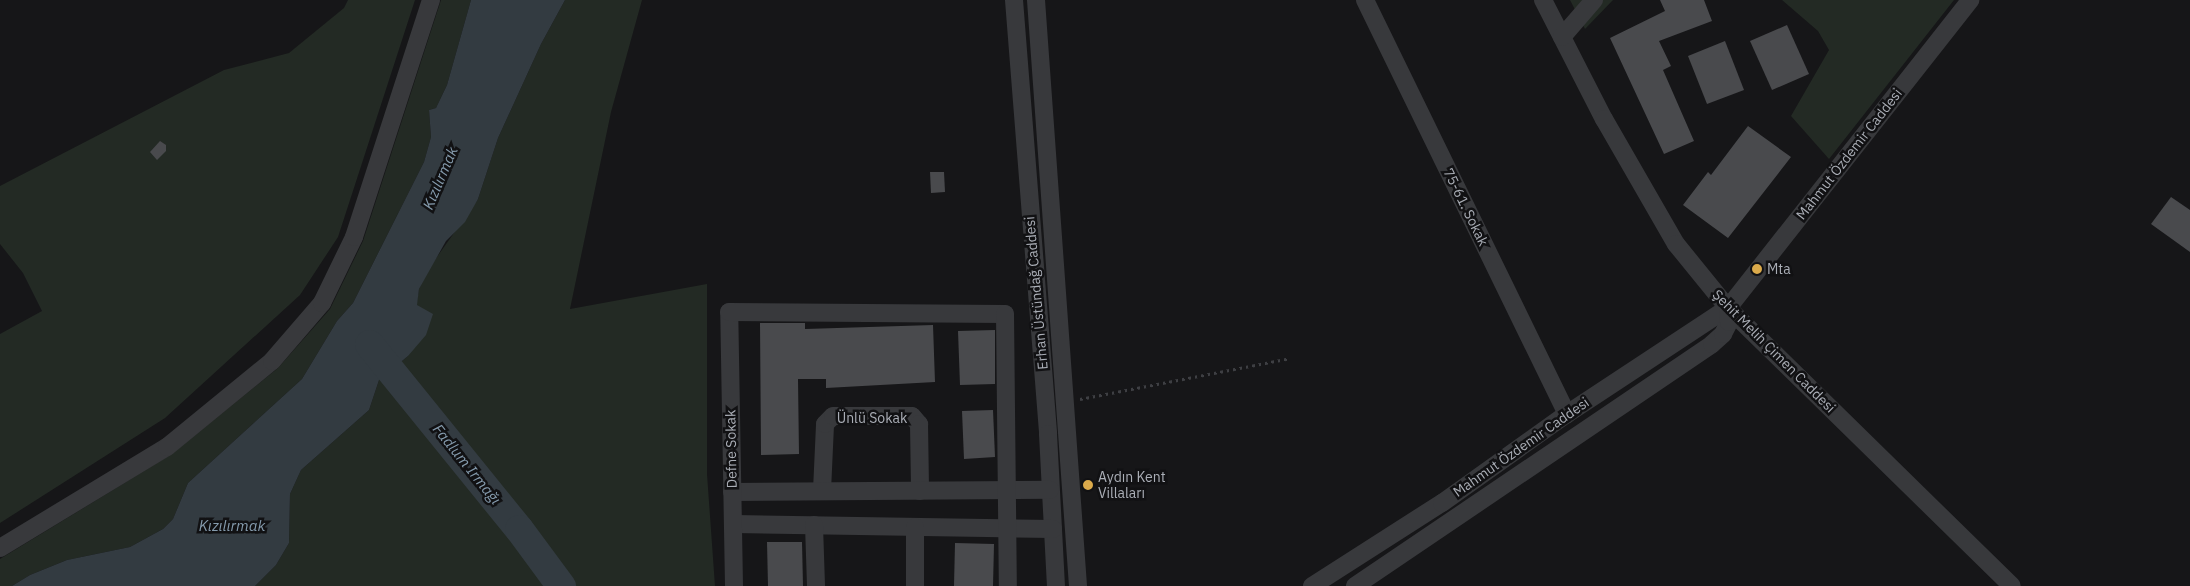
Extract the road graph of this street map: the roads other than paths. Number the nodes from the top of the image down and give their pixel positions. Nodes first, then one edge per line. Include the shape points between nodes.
1 (431, 0) edge
2 (1014, 0) edge
3 (1036, 0) edge
4 (1365, 0) edge
5 (1543, 0) edge
6 (1594, 0) edge
7 (1970, 0) edge
8 (1562, 38) junction
9 (1728, 308) junction
10 (1566, 414) junction
11 (1008, 490) junction
12 (1050, 490) junction
13 (822, 491) junction
14 (920, 491) junction
15 (732, 492) junction
16 (734, 524) junction
17 (814, 525) junction
18 (915, 526) junction
19 (1007, 528) junction
20 (1052, 529) junction
21 (0, 548) edge
22 (734, 586) edge
23 (816, 586) edge
24 (915, 586) edge
25 (1008, 586) edge
26 (1056, 586) edge
27 (1078, 586) edge
28 (1312, 586) edge
29 (1355, 586) edge
30 (2012, 586) edge

1 - 21 street via 354,237 322,304 272,361 167,447
2 - 12 street, Erhan Üstündağ Caddesi
3 - 27 street, Erhan Üstündağ Caddesi
4 - 10 street, 75-61. Sokak
5 - 8 street, Şehit Melih Çimen Caddesi
6 - 8 street
7 - 9 street, Mahmut Özdemir Caddesi
8 - 9 street, Şehit Melih Çimen Caddesi via 1676,244
9 - 10 street, Mahmut Özdemir Caddesi
9 - 29 street, Mahmut Özdemir Caddesi via 1729,322 1723,334 1712,344
9 - 30 street, Şehit Melih Çimen Caddesi
10 - 28 street, Mahmut Özdemir Caddesi via 1442,503
11 - 12 street
11 - 14 street
11 - 15 street, Defne Sokak via 1005,314 729,312
11 - 19 street
12 - 20 street, Erhan Üstündağ Caddesi
13 - 14 street
13 - 14 street, Ünlü Sokak via 825,424 833,416 912,416 919,424
13 - 15 street
15 - 16 street, Defne Sokak
16 - 17 street
16 - 22 street, Defne Sokak
17 - 18 street
17 - 23 street
18 - 19 street
18 - 24 street
19 - 20 street
19 - 25 street
20 - 26 street, Erhan Üstündağ Caddesi

